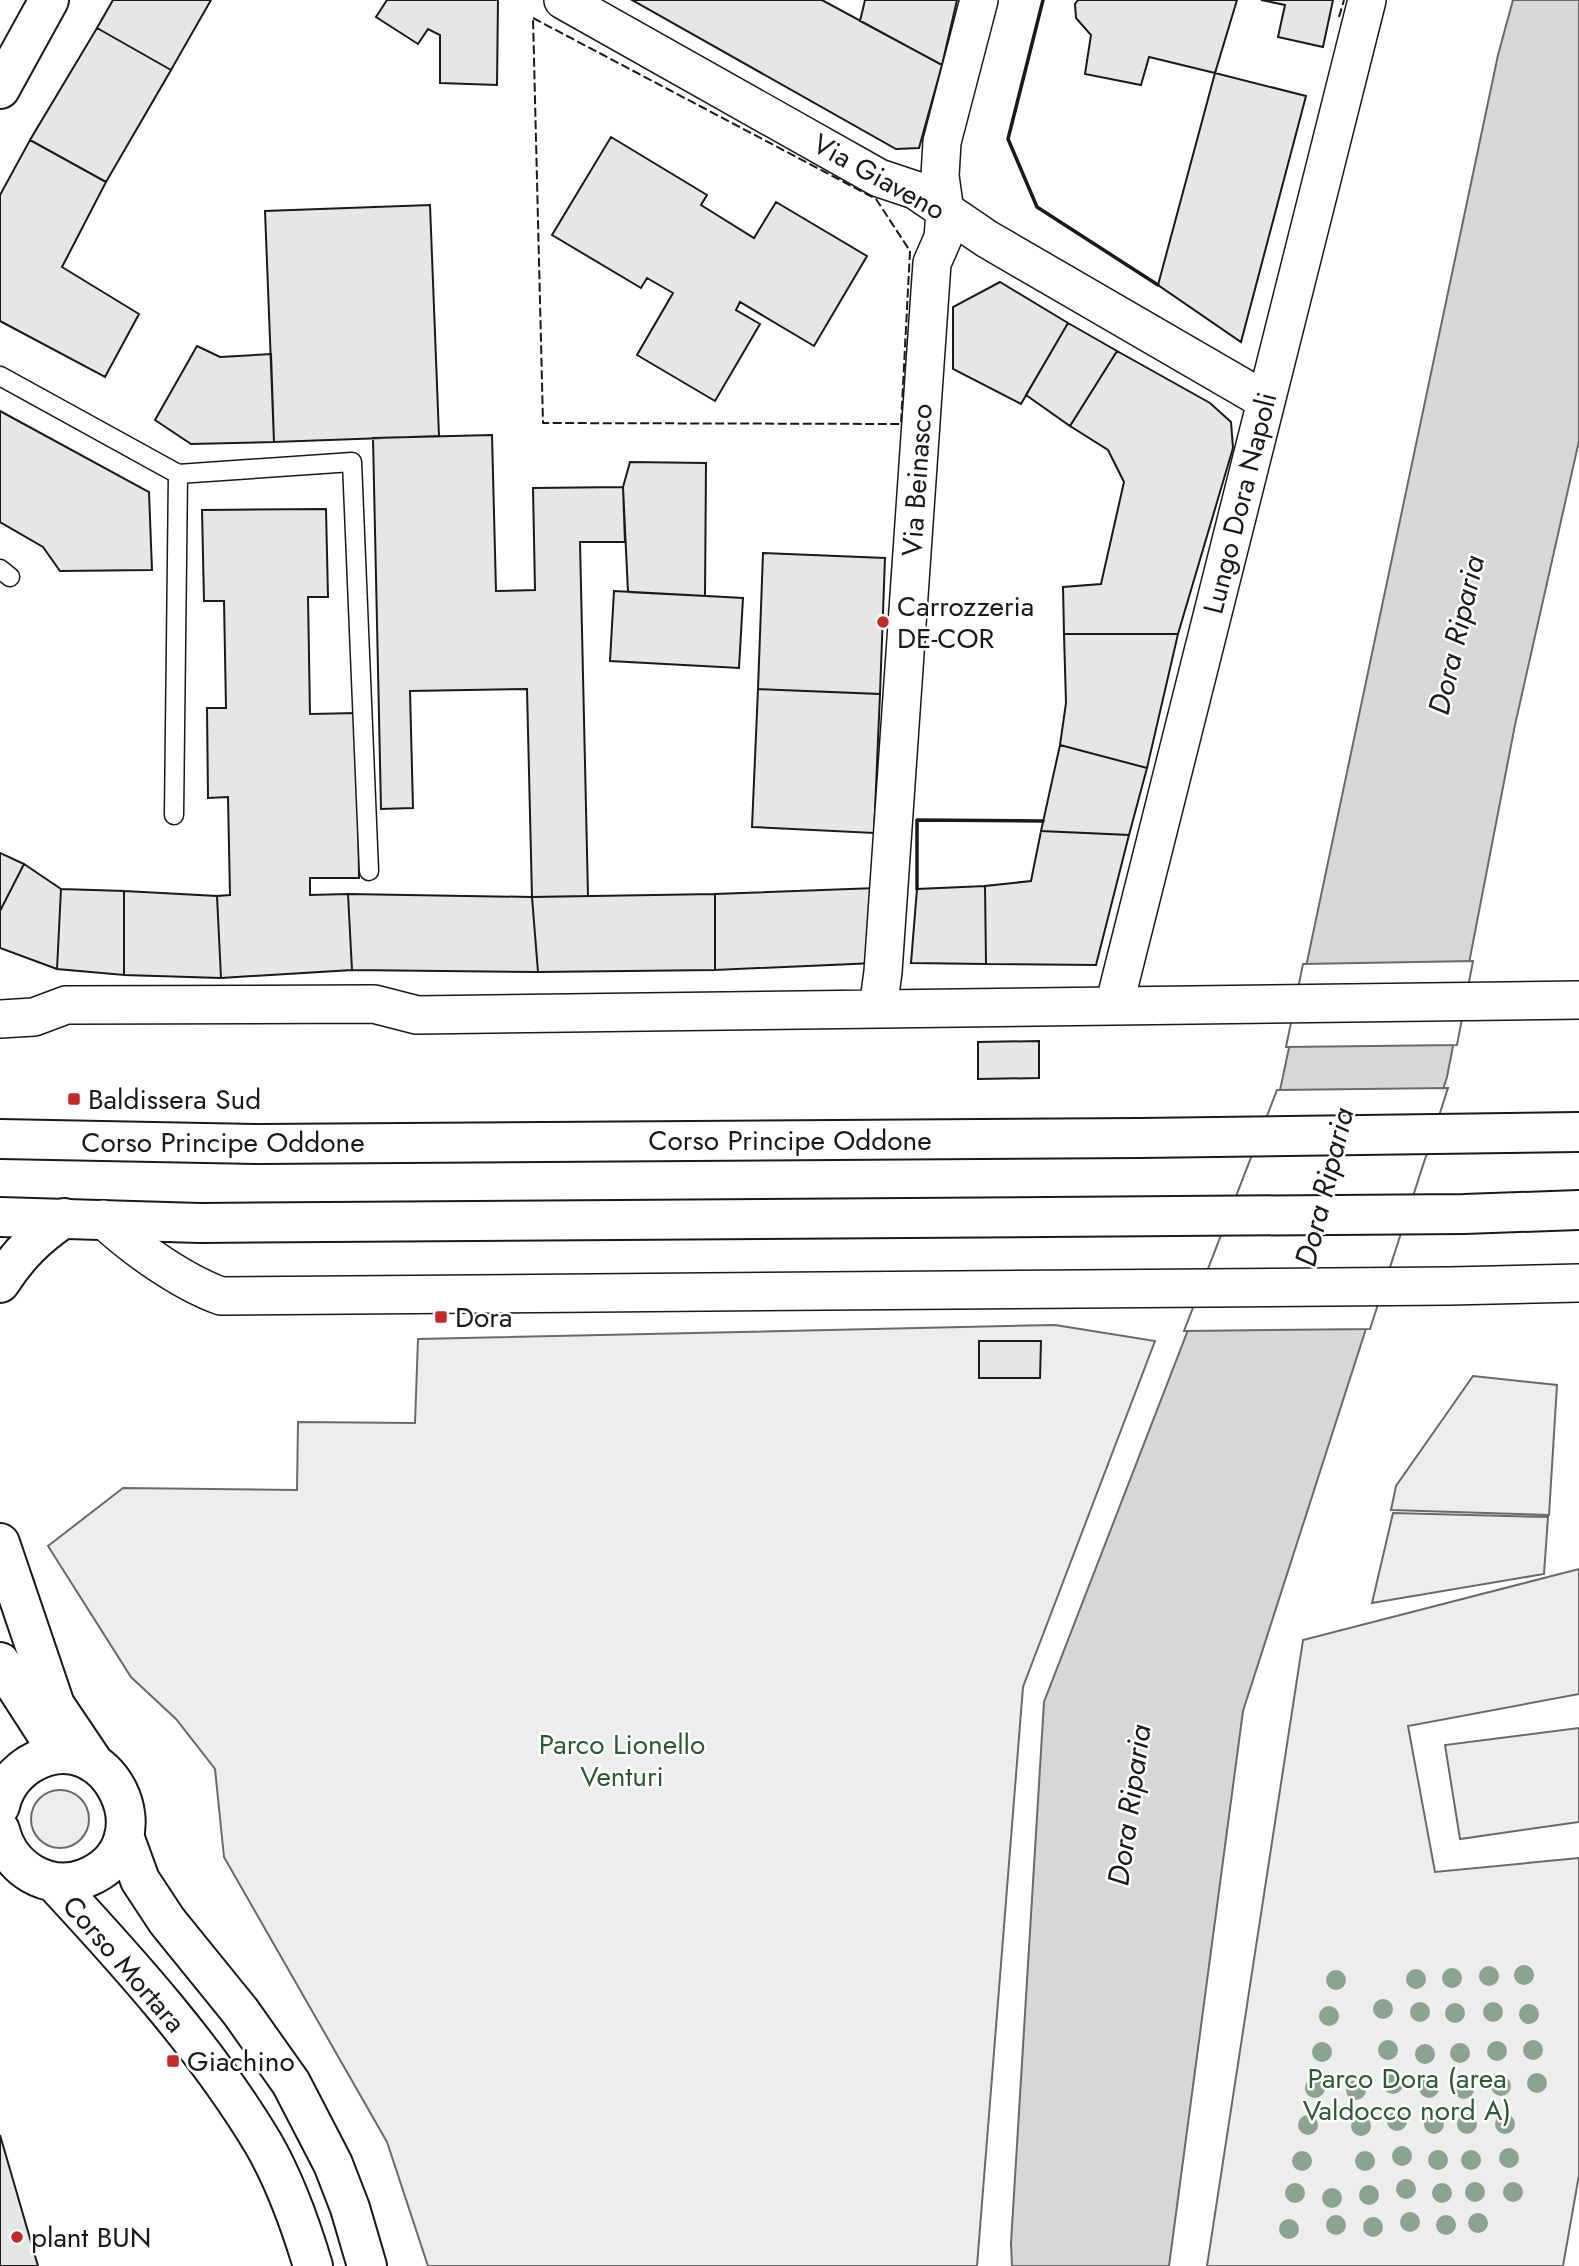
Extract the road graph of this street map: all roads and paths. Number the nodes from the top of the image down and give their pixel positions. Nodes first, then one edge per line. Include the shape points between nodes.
1 (49, 0) edge
2 (563, 0) edge
3 (979, 0) edge
4 (1367, 0) edge
5 (0, 89) edge
6 (945, 212) junction
7 (0, 376) edge
8 (1266, 401) junction
9 (178, 474) junction
10 (174, 816) dead end
11 (369, 871) dead end
12 (1579, 1000) edge
13 (1114, 1006) junction
14 (878, 1008) junction
15 (0, 1019) edge
16 (1579, 1132) edge
17 (0, 1139) edge
18 (1579, 1210) edge
19 (0, 1217) edge
20 (64, 1218) junction
21 (103, 1219) junction
22 (0, 1283) edge
23 (1579, 1283) edge
24 (0, 1543) edge
25 (0, 1662) edge
26 (77, 1759) junction
27 (2, 1809) edge
28 (124, 1836) junction
29 (54, 1882) junction
30 (313, 2266) edge
31 (367, 2266) edge

1 - 5 main road
2 - 6 street, Via Giaveno via 879,178 915,190
3 - 6 street, Via Beinasco via 942,142
4 - 8 street, Lungo Dora Napoli
6 - 8 street, Via Giaveno
6 - 14 street, Via Beinasco via 943,238 932,263
7 - 9 lane
8 - 13 street, Lungo Dora Napoli
9 - 10 lane
9 - 11 lane via 352,462
12 - 13 street
13 - 14 street
14 - 15 street via 418,1015 374,1004 66,1005 34,1017
16 - 17 main road, Corso Principe Oddone via 273,1144
18 - 21 main road via 214,1223
19 - 20 main road
20 - 21 main road
20 - 22 main road via 30,1243
21 - 23 street via 196,1287 221,1296
24 - 26 main road via 54,1705
25 - 26 main road
26 - 27 main road via 33,1762
26 - 28 main road via 107,1773 121,1795
27 - 29 main road via 14,1860 25,1871
28 - 29 main road via 114,1857 97,1872 76,1881
28 - 31 main road, Corso Mortara via 140,1881 167,1921 291,2083 333,2164
29 - 30 main road, Corso Mortara via 121,1956 229,2093 264,2145

